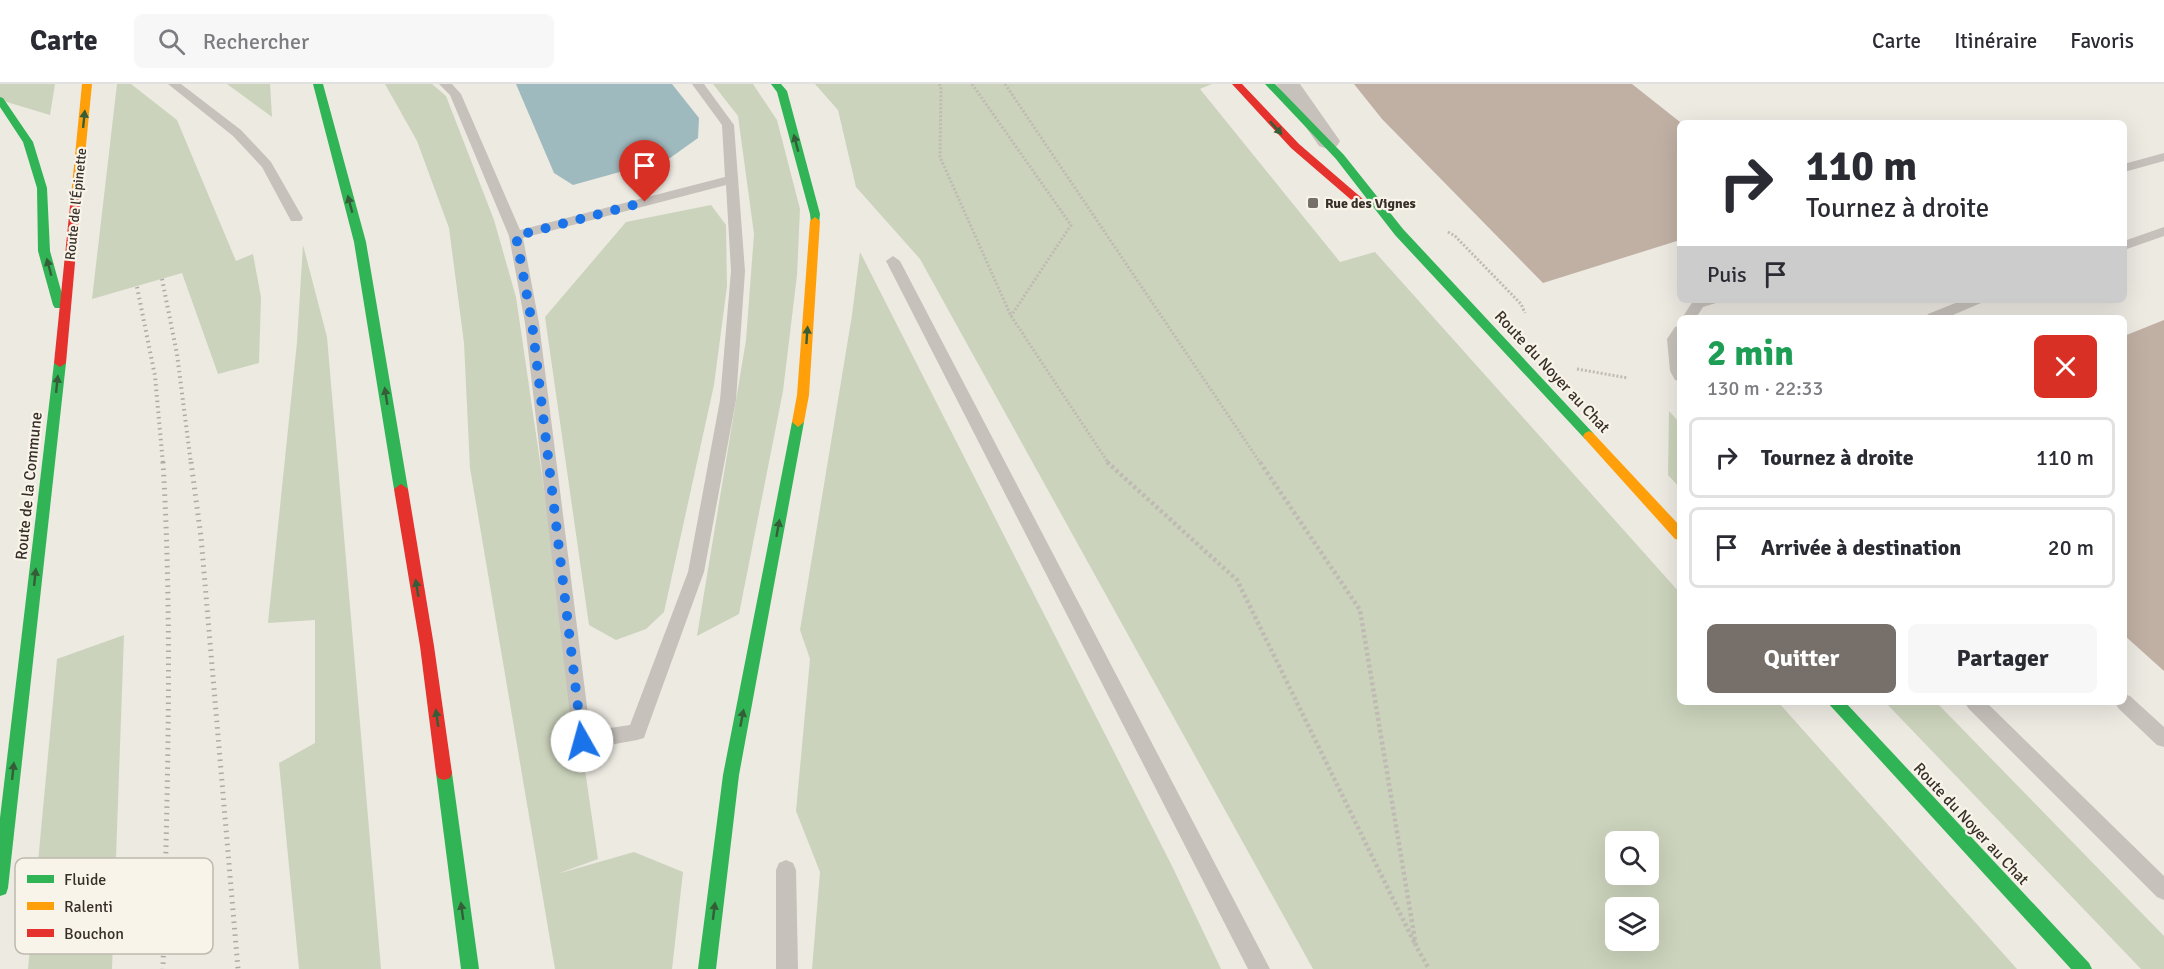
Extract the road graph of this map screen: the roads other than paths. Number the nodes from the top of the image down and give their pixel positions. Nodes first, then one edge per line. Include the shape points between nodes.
1 (87, 84) edge
2 (174, 84) edge
3 (318, 84) edge
4 (445, 84) edge
5 (698, 84) edge
6 (776, 84) edge
7 (1237, 84) edge
8 (1270, 84) edge
9 (1288, 84) edge
10 (0, 100) edge
11 (1340, 157) junction
12 (2164, 157) edge
13 (2127, 167) edge
14 (732, 179) junction
15 (296, 218) dead end
16 (2164, 231) edge
17 (1399, 232) junction
18 (516, 236) junction
19 (2127, 245) edge
20 (893, 261) dead end
21 (1701, 303) edge
22 (1969, 303) edge
23 (1691, 315) edge
24 (1940, 315) edge
25 (64, 324) junction
26 (1677, 334) edge
27 (1677, 371) edge
28 (1677, 532) edge
29 (1838, 705) edge
30 (1977, 705) edge
31 (2127, 705) edge
32 (2164, 739) edge
33 (2, 856) edge
34 (786, 870) dead end
35 (0, 888) edge
36 (2164, 890) edge
37 (470, 969) edge
38 (707, 969) edge
39 (787, 969) edge
40 (1259, 969) edge
41 (2083, 969) edge

25 -> 1 main road, Route de l'Épinette
2 - 15 lane via 237,133 267,165
37 -> 3 main road via 427,646 360,242
4 - 18 lane via 455,94
5 - 14 lane via 728,125
38 -> 6 main road via 731,775 803,395 815,214 782,91
7 -> 17 main road, Route du Noyer au Chat via 1329,179
8 - 11 main road, Route du Noyer au Chat
9 - 11 street
25 -> 10 main road, Route de la Commune via 44,251 42,188 28,142
11 - 17 main road, Route du Noyer au Chat
12 - 13 lane
14 - 18 lane
14 - 18 lane via 738,271 728,400 696,572 637,732 582,741 533,334
16 - 19 lane
17 - 28 main road, Route du Noyer au Chat
20 - 40 lane
21 - 23 lane
22 - 24 lane
33 -> 25 main road, Route de la Commune
26 - 27 lane
29 - 41 main road, Route du Noyer au Chat
30 - 36 lane
31 - 32 lane
33 - 35 main road, Route de la Commune
34 - 39 lane

